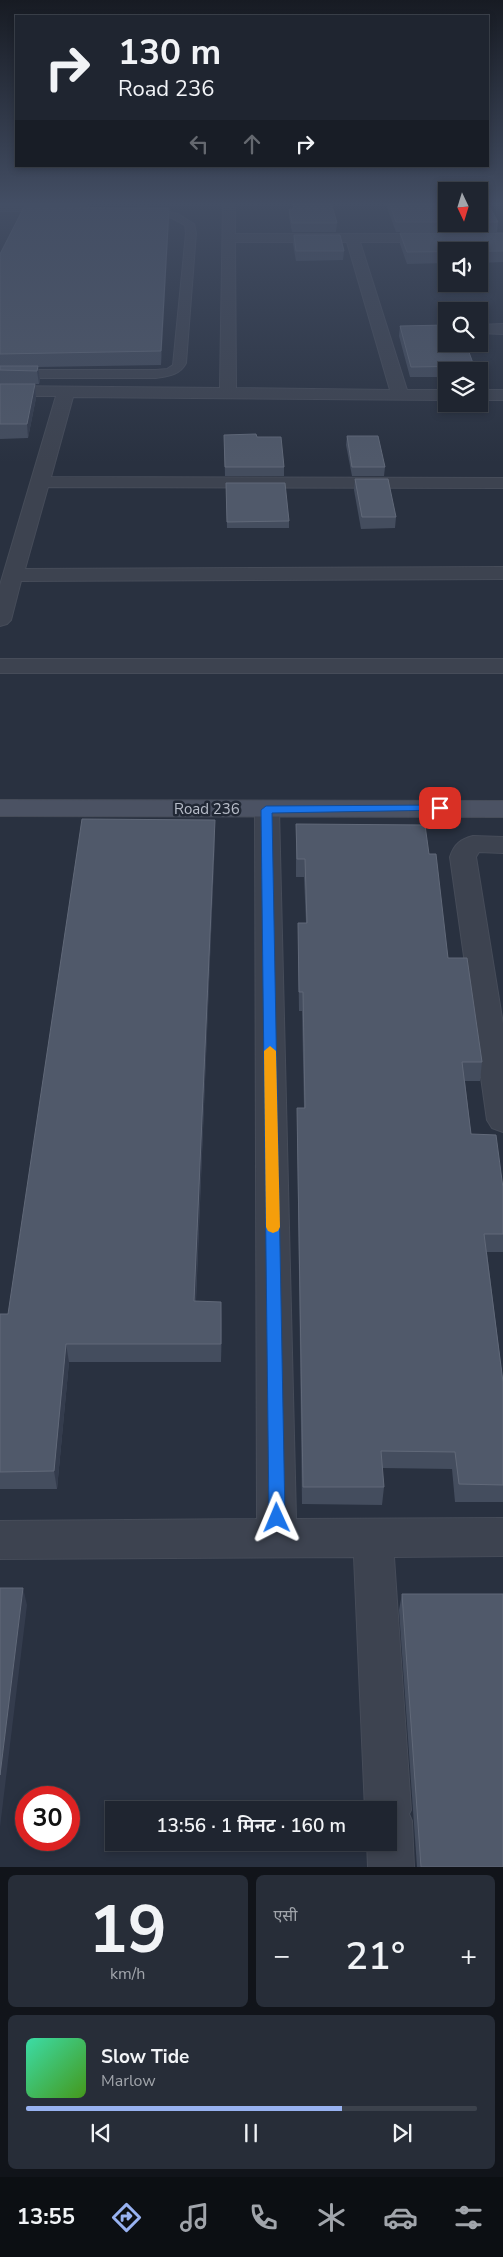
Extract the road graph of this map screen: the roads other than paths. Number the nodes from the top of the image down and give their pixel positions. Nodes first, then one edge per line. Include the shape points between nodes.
1 (187, 289) edge
2 (229, 289) edge
3 (368, 289) edge
4 (380, 329) junction
5 (399, 329) edge
6 (488, 329) edge
7 (503, 329) edge
8 (0, 374) edge
9 (0, 390) edge
10 (66, 392) junction
11 (228, 394) junction
12 (400, 394) junction
13 (438, 394) edge
14 (488, 395) edge
15 (503, 395) edge
16 (40, 482) junction
17 (503, 483) edge
18 (503, 573) edge
19 (13, 575) junction
20 (0, 620) edge
21 (0, 666) edge
22 (503, 666) edge
23 (0, 808) edge
24 (503, 809) edge
25 (266, 810) junction
26 (503, 844) edge
27 (503, 1120) edge
28 (278, 1537) junction
29 (373, 1537) junction
30 (503, 1537) edge
31 (0, 1540) edge
32 (388, 1801) edge
33 (390, 1851) edge
34 (391, 1867) edge

1 - 8 lane via 180,363 170,372 138,375
2 - 11 street
3 - 4 street
4 - 5 street
4 - 12 street
6 - 7 street
9 - 10 street
10 - 11 street
10 - 16 street
11 - 12 street
12 - 13 street
14 - 15 street
16 - 17 street
16 - 19 street
18 - 19 street
19 - 20 street
21 - 22 street
23 - 25 street, Road 236
24 - 25 street, Road 236
25 - 28 street
26 - 27 street via 473,844 465,850 463,857
28 - 29 street
28 - 31 street
29 - 30 street
29 - 32 street
33 - 34 street

